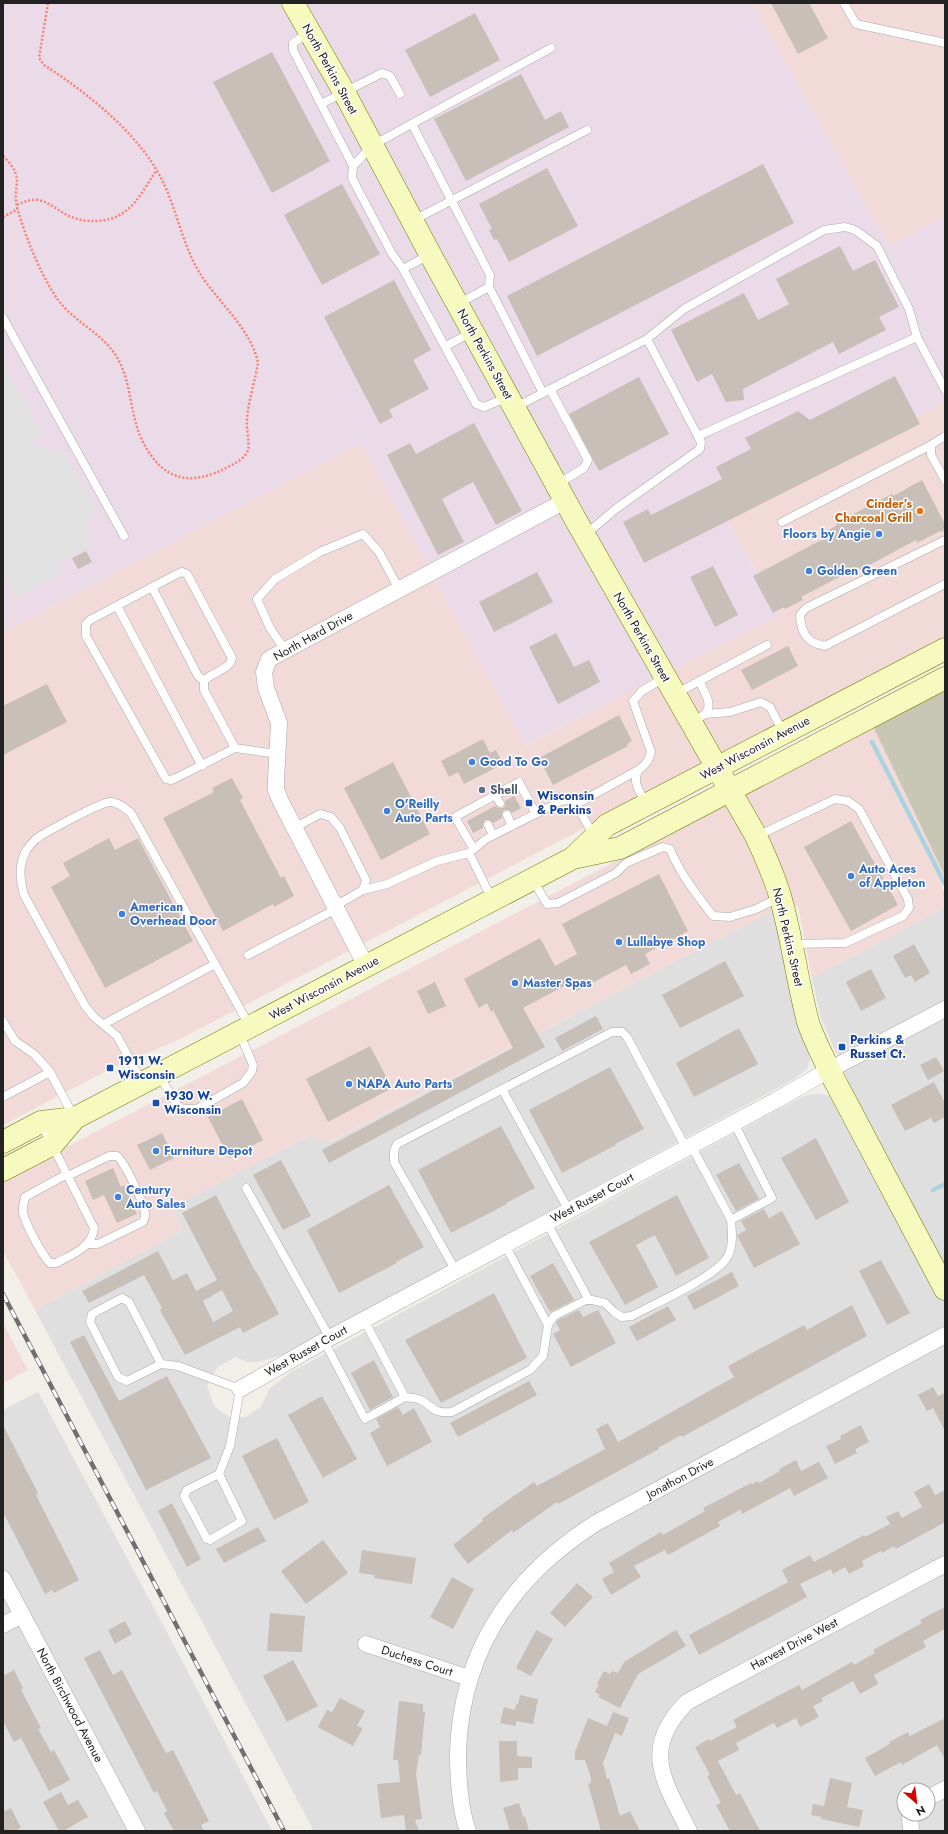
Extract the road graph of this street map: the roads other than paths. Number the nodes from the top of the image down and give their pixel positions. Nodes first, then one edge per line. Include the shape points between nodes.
1 (293, 3) edge
2 (844, 3) edge
3 (310, 33) junction
4 (945, 43) edge
5 (551, 48) dead end
6 (344, 92) junction
7 (400, 94) dead end
8 (321, 104) junction
9 (412, 124) junction
10 (587, 130) dead end
11 (373, 145) junction
12 (353, 166) junction
13 (451, 200) junction
14 (412, 220) junction
15 (430, 254) junction
16 (403, 269) junction
17 (490, 287) junction
18 (458, 304) junction
19 (3, 318) edge
20 (472, 331) junction
21 (918, 337) junction
22 (647, 339) junction
23 (446, 346) junction
24 (945, 390) edge
25 (547, 391) junction
26 (511, 402) junction
27 (698, 436) junction
28 (945, 436) edge
29 (931, 445) junction
30 (945, 480) edge
31 (561, 493) junction
32 (782, 522) dead end
33 (584, 535) junction
34 (124, 536) dead end
35 (945, 540) edge
36 (945, 584) edge
37 (152, 587) junction
38 (399, 589) junction
39 (117, 606) junction
40 (767, 645) dead end
41 (945, 649) edge
42 (285, 650) junction
43 (945, 678) edge
44 (204, 681) junction
45 (699, 682) junction
46 (670, 686) junction
47 (698, 718) junction
48 (783, 734) junction
49 (235, 748) junction
50 (277, 754) junction
51 (202, 766) junction
52 (717, 768) junction
53 (640, 769) junction
54 (730, 790) junction
55 (495, 795) junction
56 (500, 803) dead end
57 (647, 804) junction
58 (575, 805) junction
59 (476, 806) junction
60 (481, 814) dead end
61 (536, 814) junction
62 (507, 815) dead end
63 (488, 826) dead end
64 (512, 826) junction
65 (294, 828) junction
66 (493, 835) junction
67 (756, 836) junction
68 (471, 850) junction
69 (611, 850) junction
70 (533, 879) junction
71 (363, 890) junction
72 (780, 897) junction
73 (492, 900) junction
74 (335, 908) junction
75 (791, 944) junction
76 (248, 955) dead end
77 (215, 964) junction
78 (366, 966) junction
79 (945, 1009) edge
80 (3, 1021) edge
81 (104, 1024) junction
82 (244, 1029) junction
83 (829, 1070) junction
84 (50, 1072) junction
85 (150, 1078) junction
86 (502, 1089) junction
87 (3, 1097) edge
88 (75, 1118) junction
89 (41, 1122) junction
90 (734, 1123) junction
91 (3, 1142) edge
92 (53, 1144) junction
93 (689, 1147) junction
94 (3, 1170) edge
95 (68, 1175) junction
96 (246, 1188) dead end
97 (569, 1211) junction
98 (731, 1220) junction
99 (547, 1223) junction
100 (88, 1244) junction
101 (505, 1245) junction
102 (456, 1271) junction
103 (945, 1289) edge
104 (589, 1300) junction
105 (364, 1320) junction
106 (548, 1324) junction
107 (945, 1335) edge
108 (327, 1339) junction
109 (161, 1364) junction
110 (240, 1389) junction
111 (405, 1397) junction
112 (219, 1474) junction
113 (945, 1564) edge
114 (3, 1579) edge
115 (22, 1615) junction
116 (3, 1625) edge
117 (366, 1644) dead end
118 (469, 1678) junction
119 (945, 1789) edge
120 (936, 1794) edge
121 (137, 1831) edge
122 (468, 1831) edge
123 (689, 1831) edge

1 - 3 main road, North Perkins Street
2 - 4 lane via 856,24
3 - 6 main road, North Perkins Street
3 - 8 lane via 293,43 293,50
5 - 9 lane
6 - 7 lane via 382,73 390,76
6 - 8 lane
6 - 11 main road, North Perkins Street
8 - 12 lane
9 - 11 lane
9 - 13 lane
10 - 13 lane
11 - 12 lane
11 - 14 main road, North Perkins Street
12 - 16 lane via 352,178 392,254
13 - 14 lane
13 - 17 lane via 490,275
14 - 15 main road, North Perkins Street
15 - 16 lane
15 - 18 main road, North Perkins Street
16 - 23 lane
17 - 18 lane
17 - 25 lane
18 - 20 main road, North Perkins Street
19 - 34 lane
20 - 23 lane
20 - 26 main road, North Perkins Street
21 - 22 lane via 909,309 877,246 845,226 824,230 684,309
21 - 24 lane
21 - 27 lane
22 - 25 lane
22 - 27 lane
23 - 26 lane via 476,404 484,407
25 - 26 lane
25 - 31 lane via 588,460
26 - 31 main road, North Perkins Street
27 - 33 lane via 701,442 700,449 617,508
28 - 29 lane
29 - 30 lane via 931,455
29 - 32 lane
31 - 33 main road, North Perkins Street
31 - 38 street, North Hard Drive
33 - 46 main road, North Perkins Street
35 - 36 lane via 806,608 800,615 801,624 808,639 814,644 825,646
37 - 39 lane
37 - 44 lane via 198,676
37 - 44 lane via 182,572 190,577 232,658 228,666
38 - 42 street, North Hard Drive
38 - 42 lane via 379,552 363,534 320,552 276,579 257,599 270,628
39 - 51 lane
39 - 51 lane via 86,624 86,636 162,775 171,780
40 - 45 lane
41 - 48 main road, West Wisconsin Avenue
42 - 50 street, North Hard Drive via 269,659 264,672 266,688 279,724
43 - 54 main road, West Wisconsin Avenue
44 - 49 lane via 204,690
45 - 46 lane
45 - 47 lane via 708,701 708,709
46 - 47 main road, North Perkins Street
46 - 53 lane via 642,691 633,701 652,752 649,761
47 - 48 lane via 730,712 761,702 770,707
47 - 52 main road, North Perkins Street
48 - 52 main road, West Wisconsin Avenue
49 - 50 lane
49 - 51 lane
50 - 65 street, North Hard Drive via 276,790
52 - 54 main road, North Perkins Street
52 - 57 main road, West Wisconsin Avenue
53 - 57 lane via 636,777 636,787
53 - 58 lane
54 - 67 main road, North Perkins Street
54 - 69 main road, West Wisconsin Avenue
55 - 56 lane
55 - 59 lane
55 - 61 lane via 519,782
57 - 69 main road, West Wisconsin Avenue via 607,825
58 - 61 lane via 568,800 561,801
58 - 69 lane
59 - 60 lane
59 - 68 lane via 455,817
61 - 64 lane
62 - 64 lane
63 - 66 lane
64 - 66 lane
65 - 71 lane via 320,814 331,817 340,828 366,880
65 - 74 street, North Hard Drive
66 - 68 lane
67 - 72 main road, North Perkins Street
67 - 75 lane via 835,798 848,801 860,809 908,899 909,908 903,916 845,943
68 - 71 lane via 437,861 387,884
68 - 73 lane
69 - 70 main road, West Wisconsin Avenue via 573,858
69 - 70 lane via 616,873 558,903 547,904
69 - 72 lane via 663,847 670,849 696,895 713,916 730,917 756,909
70 - 73 main road, West Wisconsin Avenue
71 - 74 lane
72 - 75 main road, North Perkins Street
73 - 78 main road, West Wisconsin Avenue
74 - 76 lane
74 - 78 street, North Hard Drive
75 - 83 main road, North Perkins Street via 809,1023
77 - 81 lane
77 - 81 lane via 130,813 122,805 110,802 96,806 36,839 27,850 20,866 20,879 24,895 85,1006
77 - 82 lane
78 - 82 main road, West Wisconsin Avenue
79 - 83 street, West Russet Court
80 - 84 lane via 15,1041 34,1054
81 - 85 lane via 118,1036
82 - 85 main road, West Wisconsin Avenue
82 - 85 lane via 253,1065 252,1072 244,1083 197,1109 183,1109 176,1105
83 - 90 street, West Russet Court
83 - 103 main road, North Perkins Street
84 - 87 lane
84 - 88 lane
85 - 88 main road, West Wisconsin Avenue
86 - 93 lane via 612,1032 622,1032
86 - 97 lane
86 - 102 lane via 397,1144 394,1151 394,1162
88 - 89 main road, West Wisconsin Avenue
88 - 92 main road, West Wisconsin Avenue
89 - 91 main road, West Wisconsin Avenue
89 - 92 lane
90 - 93 street, West Russet Court
90 - 98 lane via 772,1198
92 - 94 main road, West Wisconsin Avenue
92 - 95 lane
93 - 97 street, West Russet Court
93 - 98 lane
95 - 100 lane via 94,1228
95 - 100 lane via 25,1197 23,1212 44,1257 50,1263 56,1263
95 - 100 lane via 109,1156 117,1156 126,1167 144,1208 143,1222 98,1244
96 - 108 lane
97 - 99 street, West Russet Court
98 - 104 lane via 731,1246 727,1258 716,1270 697,1281 632,1316 622,1317 605,1303
99 - 101 street, West Russet Court
99 - 104 lane
101 - 102 street, West Russet Court
101 - 106 lane
102 - 105 street, West Russet Court
104 - 106 lane via 554,1316
105 - 108 street, West Russet Court
105 - 111 lane
106 - 111 lane via 543,1356 530,1370 452,1412 435,1411 420,1399
107 - 118 street, Jonathon Drive via 596,1523 570,1540 536,1569 500,1614
108 - 110 street, West Russet Court
108 - 111 lane via 365,1419
109 - 109 lane via 127,1381 118,1377 90,1322 92,1314 122,1298 129,1302
109 - 110 lane via 178,1366
110 - 112 lane via 230,1446
112 - 112 lane via 242,1521 210,1540 207,1539 184,1496 187,1490
113 - 123 street, Harvest Drive West via 687,1702 677,1711 666,1727 661,1742 660,1760 667,1787
114 - 115 street, North Birchwood Avenue
115 - 116 street
115 - 121 street, North Birchwood Avenue
117 - 118 street, Duchess Court
118 - 122 street, Jonathon Drive via 461,1717 458,1761 462,1806
119 - 120 street

